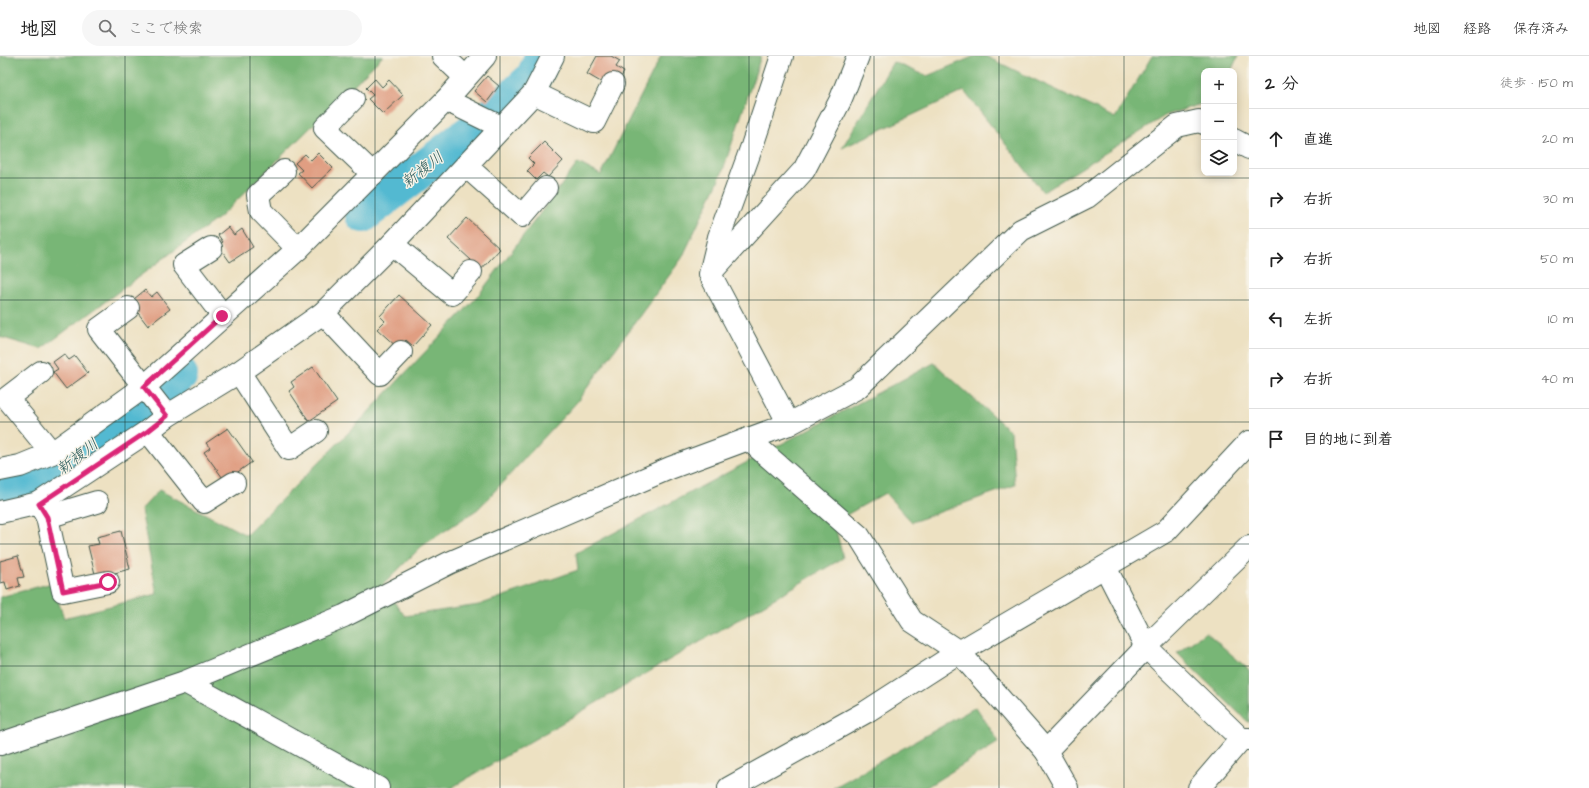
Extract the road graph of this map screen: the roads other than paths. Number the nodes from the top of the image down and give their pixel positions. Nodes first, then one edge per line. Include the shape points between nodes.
1 (443, 56) edge
2 (485, 56) edge
3 (553, 56) edge
4 (782, 56) edge
5 (858, 56) edge
6 (466, 77) junction
7 (613, 84) dead end
8 (534, 93) junction
9 (353, 99) dead end
10 (446, 100) junction
11 (1201, 122) edge
12 (502, 127) junction
13 (1237, 142) edge
14 (1249, 148) edge
15 (466, 166) junction
16 (284, 171) dead end
17 (373, 174) junction
18 (546, 188) dead end
19 (392, 244) junction
20 (211, 248) dead end
21 (298, 249) junction
22 (471, 272) dead end
23 (710, 274) junction
24 (128, 308) dead end
25 (323, 313) junction
26 (222, 316) junction
27 (401, 352) dead end
28 (41, 372) dead end
29 (239, 372) junction
30 (144, 387) junction
31 (167, 416) junction
32 (789, 424) junction
33 (148, 431) junction
34 (316, 431) dead end
35 (748, 439) junction
36 (1249, 442) edge
37 (52, 453) junction
38 (0, 470) edge
39 (234, 483) dead end
40 (97, 502) dead end
41 (43, 510) junction
42 (0, 512) edge
43 (1249, 547) edge
44 (1105, 567) junction
45 (108, 582) dead end
46 (1146, 647) junction
47 (959, 652) junction
48 (185, 682) junction
49 (1245, 739) edge
50 (0, 744) edge
51 (1046, 751) junction
52 (378, 788) edge
53 (729, 788) edge
54 (1067, 788) edge
55 (1199, 788) edge

1 - 6 lane
2 - 6 lane
3 - 8 lane
4 - 23 lane via 719,237
5 - 23 lane via 840,101 804,170
6 - 10 lane
7 - 8 lane via 594,122
8 - 12 lane
9 - 17 lane via 325,128
10 - 12 lane
10 - 17 lane
11 - 32 lane via 1177,126 1087,197 1021,230 858,388
12 - 15 lane
13 - 14 lane
15 - 18 lane via 522,216
15 - 19 lane
16 - 21 lane via 258,195 261,211
17 - 21 lane
19 - 22 lane via 452,294
19 - 25 lane
20 - 26 lane via 184,266
21 - 26 lane
23 - 32 lane
24 - 30 lane via 99,330
25 - 27 lane via 380,374
25 - 29 lane
26 - 30 lane
28 - 37 lane via 7,398
29 - 31 lane
29 - 34 lane via 289,449
30 - 31 lane
30 - 37 lane
31 - 33 lane
32 - 35 lane
33 - 39 lane via 204,502
33 - 41 lane
35 - 47 lane via 859,536 912,620
35 - 48 lane via 670,468 449,564 344,616
36 - 44 lane via 1166,531
37 - 38 lane via 20,466
40 - 41 lane
41 - 42 lane
41 - 45 lane via 63,591
43 - 46 lane
44 - 46 lane
44 - 47 lane
46 - 49 lane
46 - 51 lane
47 - 51 lane
47 - 53 lane via 866,712
48 - 50 lane
48 - 52 lane
49 - 55 lane
51 - 54 lane

